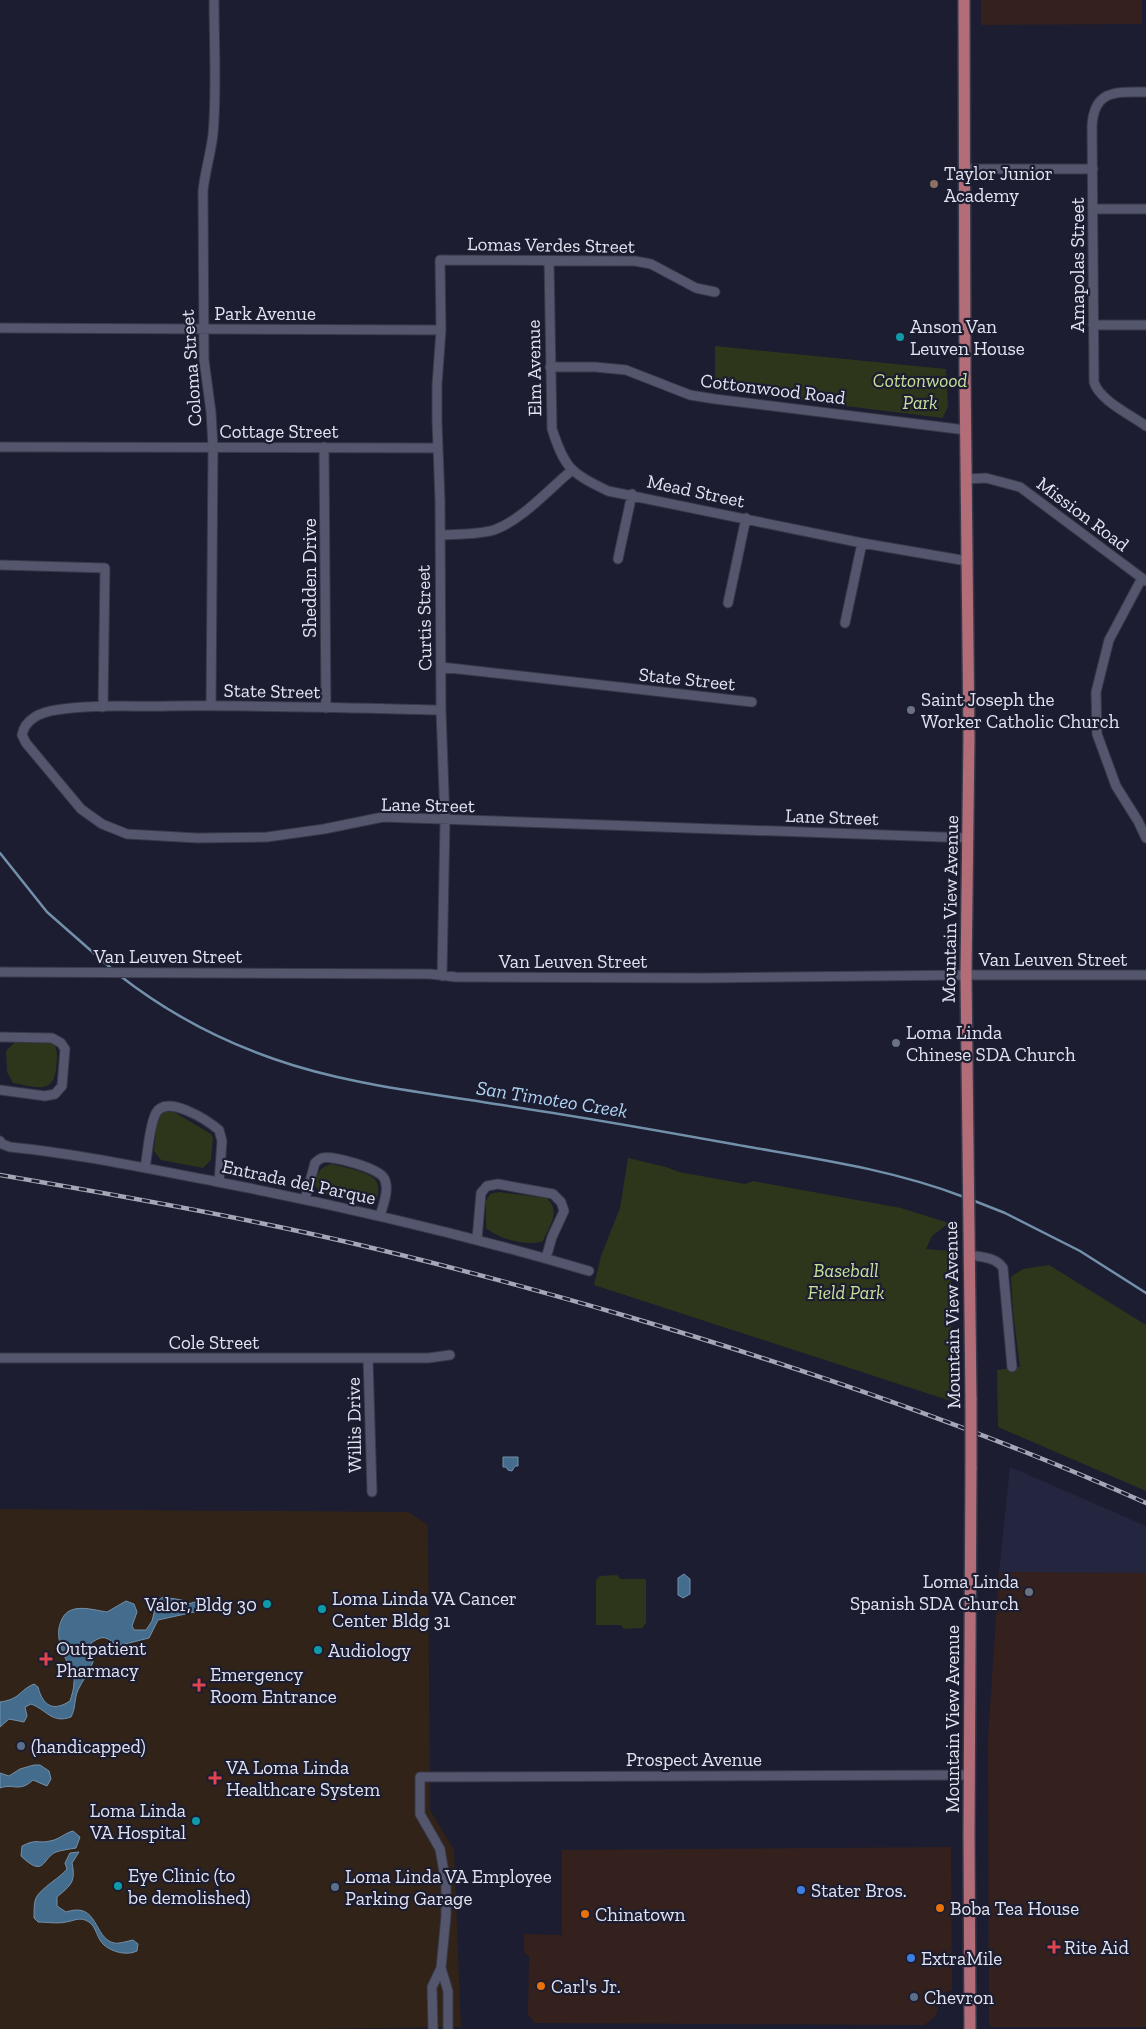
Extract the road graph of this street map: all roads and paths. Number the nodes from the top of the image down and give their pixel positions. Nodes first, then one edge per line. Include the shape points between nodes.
1 (214, 0) edge
2 (964, 0) edge
3 (1146, 92) edge
4 (965, 169) junction
5 (1093, 169) junction
6 (1094, 209) junction
7 (1146, 209) edge
8 (440, 260) joint
9 (549, 261) junction
10 (715, 292) dead end
11 (1093, 325) junction
12 (1146, 325) edge
13 (0, 328) edge
14 (203, 329) junction
15 (441, 330) junction
16 (550, 367) junction
17 (1146, 426) edge
18 (966, 430) junction
19 (0, 447) edge
20 (213, 447) junction
21 (324, 447) junction
22 (438, 448) junction
23 (571, 471) junction
24 (966, 479) junction
25 (632, 494) junction
26 (746, 518) junction
27 (440, 535) junction
28 (862, 543) junction
29 (618, 559) dead end
30 (967, 561) junction
31 (0, 565) edge
32 (1144, 580) edge
33 (728, 603) dead end
34 (845, 623) dead end
35 (441, 666) junction
36 (752, 702) dead end
37 (212, 706) junction
38 (103, 707) junction
39 (326, 708) junction
40 (441, 710) junction
41 (445, 821) junction
42 (969, 838) junction
43 (1146, 838) edge
44 (0, 972) edge
45 (966, 975) junction
46 (1146, 975) edge
47 (442, 976) junction
48 (0, 1037) edge
49 (0, 1090) edge
50 (0, 1141) edge
51 (145, 1168) junction
52 (219, 1182) junction
53 (305, 1199) junction
54 (380, 1216) junction
55 (477, 1239) junction
56 (969, 1255) junction
57 (546, 1258) junction
58 (589, 1270) dead end
59 (450, 1355) dead end
60 (0, 1358) edge
61 (368, 1358) junction
62 (1012, 1367) dead end
63 (372, 1492) dead end
64 (969, 1775) junction
65 (441, 1968) junction
66 (433, 2029) edge
67 (448, 2029) edge
68 (970, 2029) edge

1 - 14 street, Coloma Street via 215,109 204,190
2 - 4 main road, Mountain View Avenue
3 - 5 street, Amapolas Street via 1107,95 1096,108 1092,126
4 - 5 street
4 - 18 main road, Mountain View Avenue
5 - 6 street, Amapolas Street
6 - 7 street
6 - 11 street, Amapolas Street
8 - 9 street, Lomas Verdes Street
8 - 15 street, Curtis Street
9 - 10 street, Lomas Verdes Street via 635,261 651,264 696,288
9 - 16 street, Elm Avenue
11 - 12 street
11 - 17 street, Amapolas Street via 1096,387 1102,396
13 - 14 street, Park Avenue
14 - 15 street, Park Avenue
14 - 20 street, Coloma Street
15 - 22 street, Curtis Street via 437,385
16 - 18 street, Cottonwood Road via 626,370 690,395
16 - 23 street, Elm Avenue via 552,429
18 - 24 main road, Mountain View Avenue
19 - 20 street, Cottage Street
20 - 21 street, Cottage Street
20 - 37 street, Coloma Street
21 - 22 street, Cottage Street
21 - 39 street, Shedden Drive
22 - 27 street, Curtis Street
23 - 25 street, Mead Street via 608,491
23 - 27 street via 513,521 493,530
24 - 30 main road, Mountain View Avenue
24 - 32 street, Mission Road via 986,478 1020,487
25 - 26 street, Mead Street
25 - 29 street
26 - 28 street, Mead Street
26 - 33 street
27 - 35 street, Curtis Street
28 - 30 street, Mead Street
28 - 34 street
30 - 42 main road, Mountain View Avenue
31 - 38 street via 105,568
32 - 43 street via 1109,640 1096,692 1097,734 1116,786
35 - 36 street, State Street
35 - 40 street, Curtis Street
37 - 38 street, State Street
37 - 39 street, State Street
38 - 41 street, Lane Street via 55,710 28,720 22,735 80,809 102,824 127,834 267,837 383,817
39 - 40 street, State Street
40 - 41 street, Curtis Street
41 - 42 street, Lane Street
41 - 47 street, Curtis Street
42 - 45 main road, Mountain View Avenue
44 - 47 street, Van Leuven Street
45 - 46 street, Van Leuven Street
45 - 47 street, Van Leuven Street
45 - 56 main road, Mountain View Avenue
48 - 49 street via 52,1038 61,1042 65,1049 62,1086 55,1094 45,1096
50 - 51 street, Entrada del Parque via 10,1147
51 - 52 street, Entrada del Parque
51 - 52 street via 157,1111 174,1106 218,1130 222,1141
52 - 53 street, Entrada del Parque
53 - 54 street, Entrada del Parque
53 - 54 street via 315,1163 323,1158 332,1158 375,1169 384,1177 386,1188
54 - 55 street, Entrada del Parque
55 - 57 street, Entrada del Parque
55 - 57 street via 481,1193 487,1186 498,1184 553,1194 564,1211
56 - 62 street via 997,1261 1003,1268
56 - 64 main road, Mountain View Avenue, bridge
57 - 58 street, Entrada del Parque
59 - 61 street, Cole Street
60 - 61 street, Cole Street
61 - 63 street, Willis Drive
64 - 65 street, Prospect Avenue via 420,1776 420,1814 440,1849 446,1884
64 - 68 main road, Mountain View Avenue
65 - 66 street via 432,1987
65 - 67 street via 448,1991

